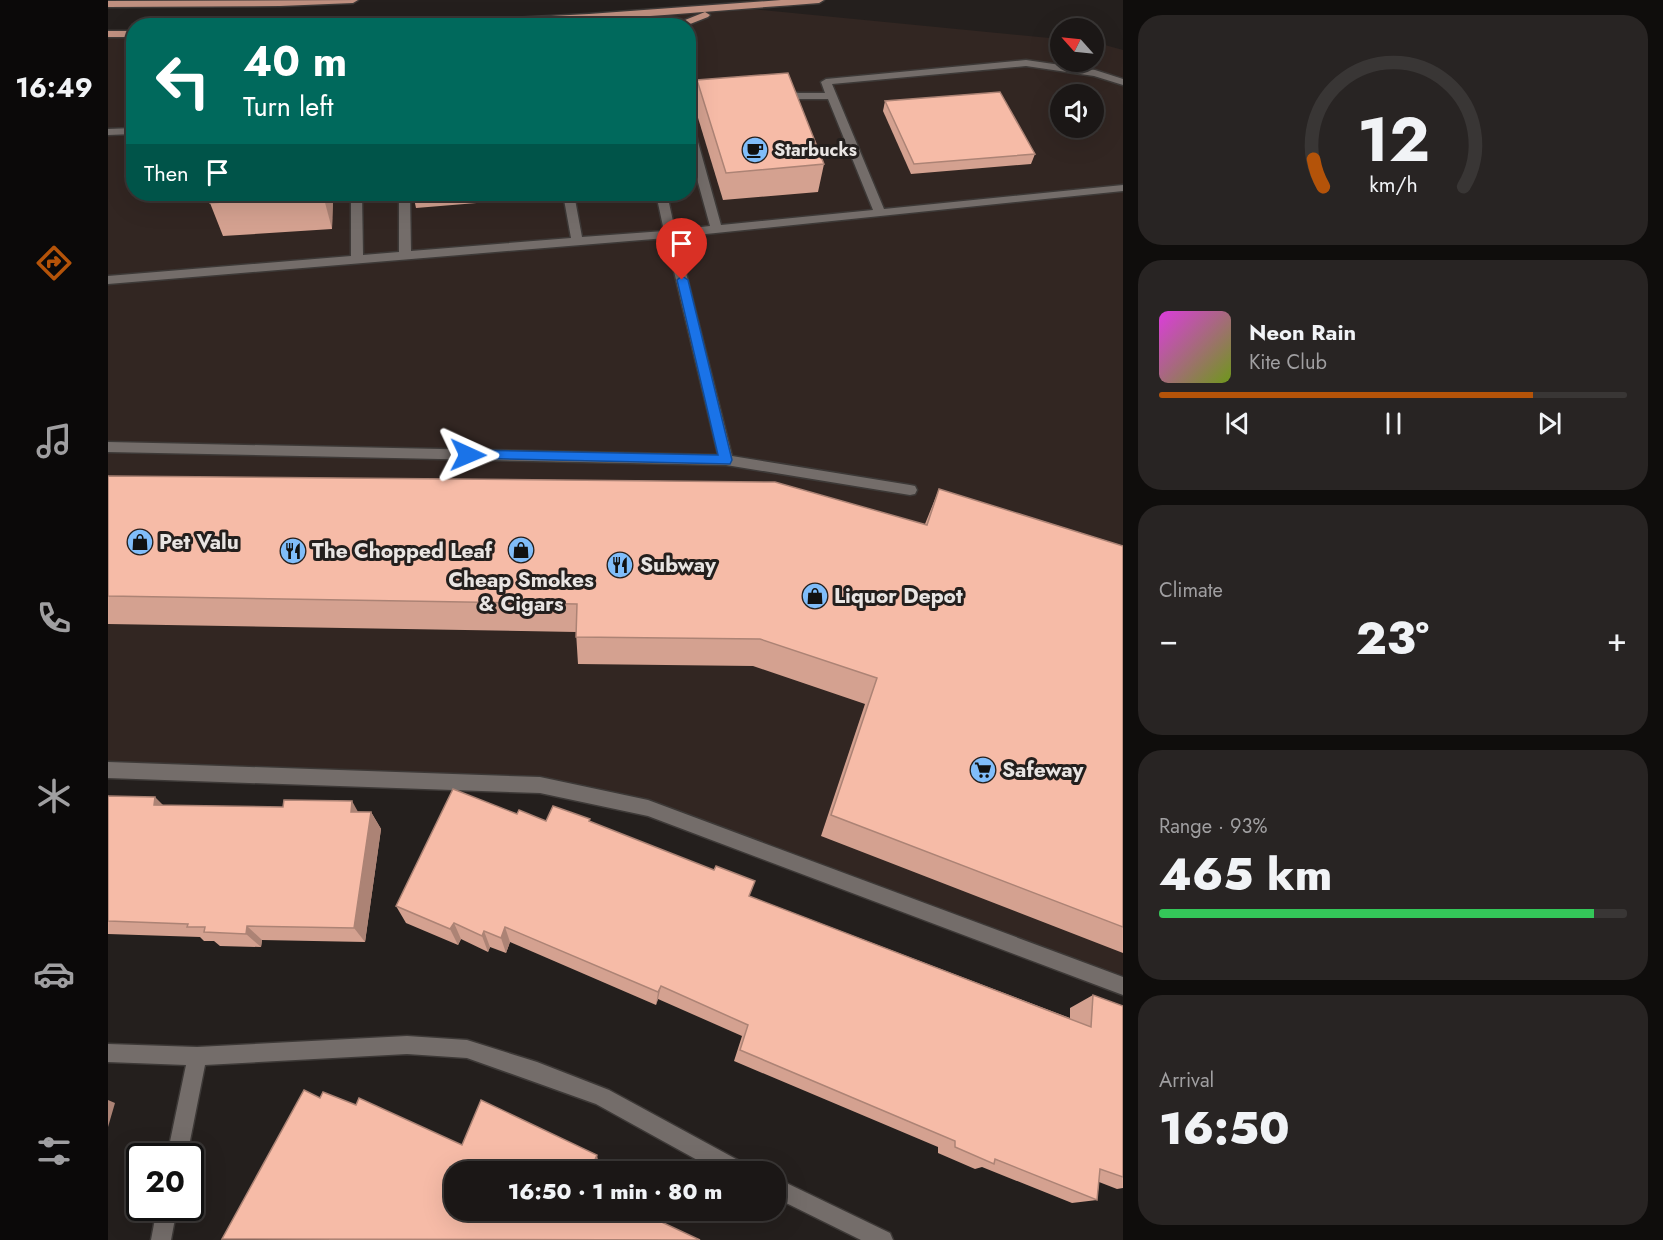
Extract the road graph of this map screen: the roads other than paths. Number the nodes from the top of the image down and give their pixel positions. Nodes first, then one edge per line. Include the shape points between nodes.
1 (353, 0) edge
2 (819, 0) edge
3 (108, 4) edge
4 (731, 7) junction
5 (550, 18) edge
6 (696, 19) edge
7 (108, 34) edge
8 (126, 34) edge
9 (1123, 82) edge
10 (722, 86) edge
11 (770, 89) edge
12 (696, 96) edge
13 (831, 96) junction
14 (126, 131) edge
15 (108, 132) edge
16 (696, 154) edge
17 (1123, 188) edge
18 (356, 201) edge
19 (404, 201) edge
20 (569, 201) edge
21 (664, 201) edge
22 (880, 213) junction
23 (716, 229) junction
24 (671, 234) junction
25 (577, 241) junction
26 (405, 255) junction
27 (357, 259) junction
28 (108, 280) edge
29 (108, 447) edge
30 (726, 460) junction
31 (910, 490) dead end
32 (108, 770) edge
33 (1123, 986) edge
34 (108, 1053) edge
35 (197, 1056) junction
36 (180, 1143) edge
37 (720, 1161) edge
38 (786, 1193) edge
39 (165, 1221) edge
40 (161, 1240) edge
41 (884, 1240) edge

1 - 3 main road
2 - 4 main road
4 - 5 main road
4 - 6 main road
7 - 8 main road
9 - 13 street via 1095,73 1026,63 826,81
10 - 12 street via 704,90
11 - 13 street via 799,96
13 - 22 street
14 - 15 street
16 - 23 street
17 - 22 street
18 - 27 street
19 - 26 street
20 - 25 street
21 - 24 street
22 - 23 street
23 - 24 street
24 - 25 street
24 - 30 street
25 - 26 street
26 - 27 street
27 - 28 street
29 - 30 street
30 - 31 street
32 - 33 street via 551,787 648,808
34 - 35 street
35 - 36 street
35 - 37 street via 407,1046 467,1049 602,1097
38 - 41 street
39 - 40 street

